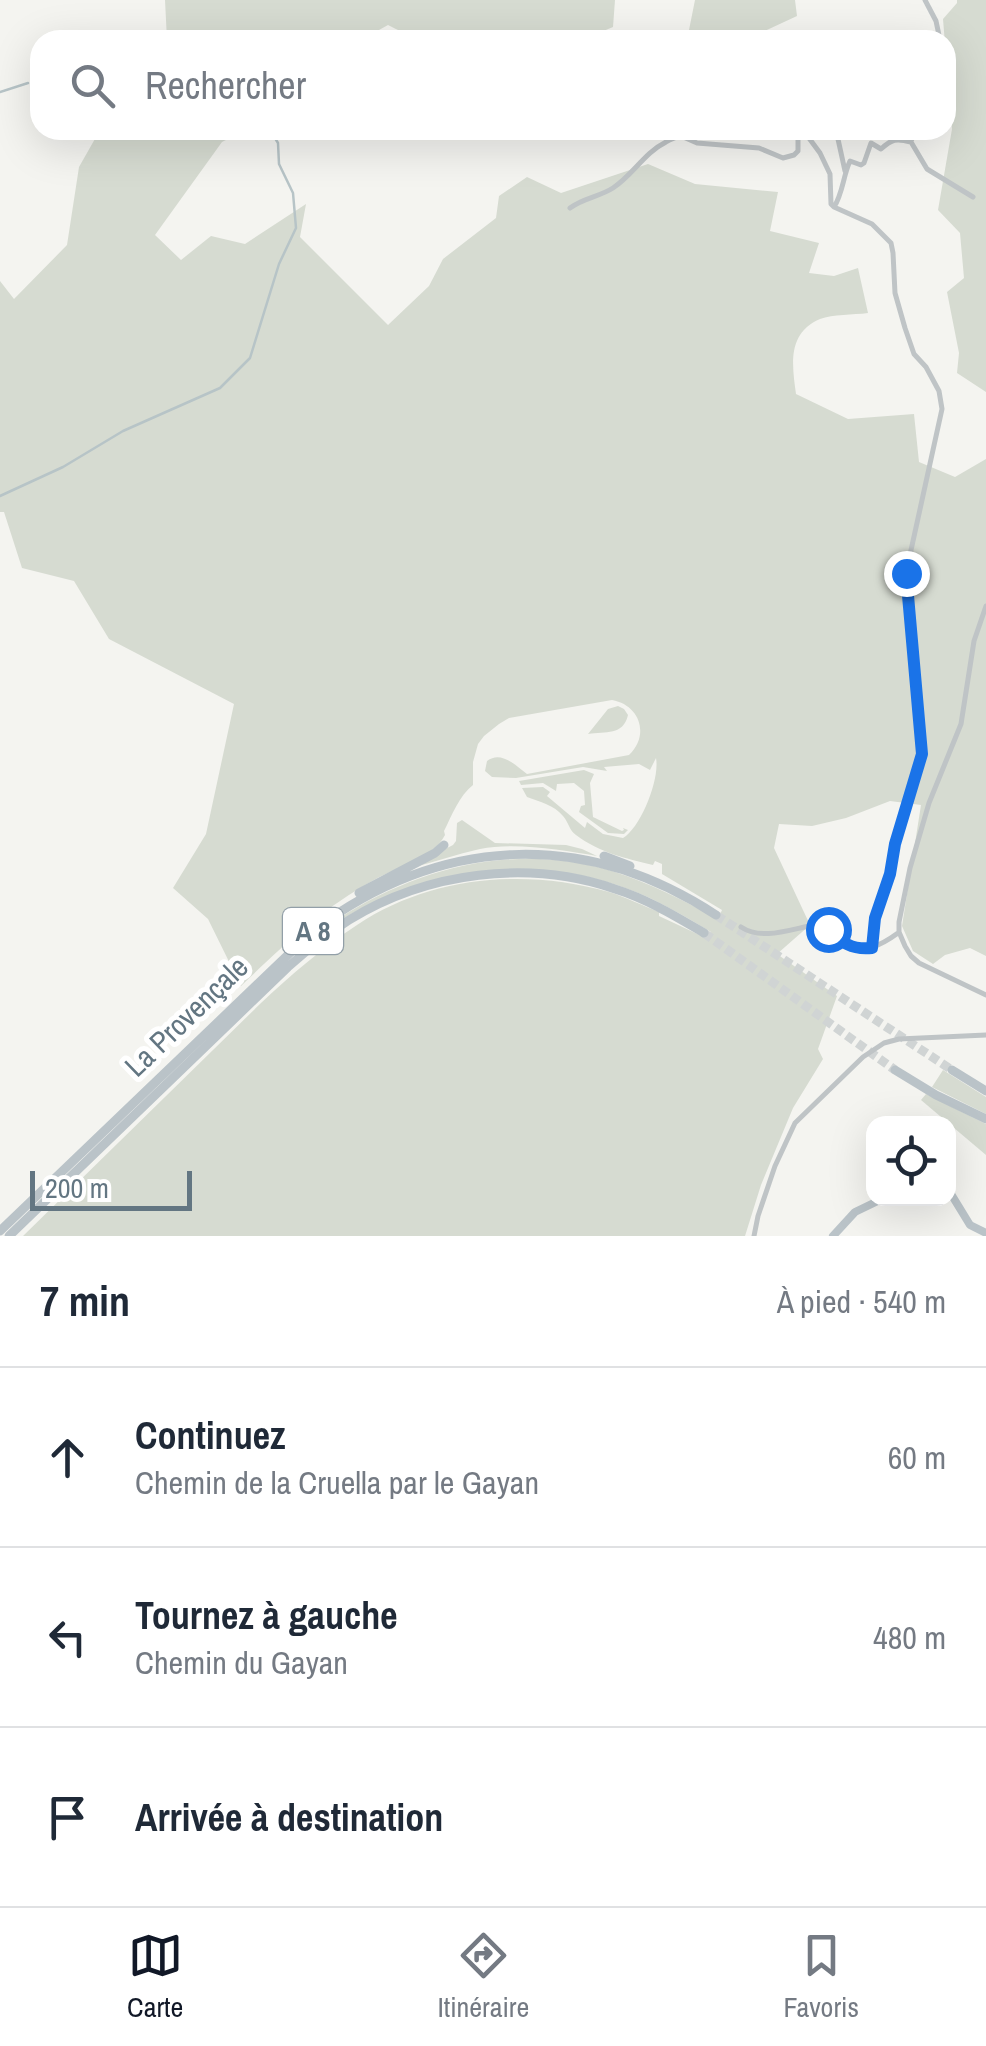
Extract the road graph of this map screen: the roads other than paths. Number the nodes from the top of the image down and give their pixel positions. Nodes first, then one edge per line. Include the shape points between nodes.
1 (925, 0) edge
2 (938, 30) edge
3 (669, 140) edge
4 (693, 140) edge
5 (798, 140) edge
6 (810, 140) edge
7 (838, 140) edge
8 (911, 142) joint
9 (845, 172) junction
10 (973, 197) dead end
11 (834, 207) junction
12 (570, 208) dead end
13 (986, 606) edge
14 (444, 845) dead end
15 (604, 856) dead end
16 (676, 892) junction
17 (716, 915) tunnel mouth
18 (742, 928) dead end
19 (314, 930) junction
20 (900, 932) junction
21 (704, 933) tunnel mouth
22 (872, 948) junction
23 (986, 995) edge
24 (986, 1035) edge
25 (895, 1070) tunnel mouth
26 (952, 1070) tunnel mouth
27 (986, 1091) edge
28 (986, 1119) edge
29 (956, 1202) edge
30 (868, 1206) edge
31 (0, 1231) edge
32 (986, 1234) edge
33 (8, 1236) edge
34 (754, 1236) edge
35 (832, 1236) edge

1 - 2 street
3 - 12 street via 611,189
4 - 5 street via 760,148 784,158 798,151
6 - 11 street via 830,174
7 - 9 street
8 - 9 street via 887,142 881,149 871,143 864,163 850,161
8 - 10 street via 927,169
9 - 11 street
11 - 22 street via 872,224 891,242 895,293 914,354 939,391 942,409 906,573 922,754
13 - 20 street via 961,724 910,868
14 - 19 highway via 349,899
15 - 16 highway
16 - 17 highway, La Provençale / A 8
16 - 19 highway, La Provençale / A 8 via 586,860 496,856 404,877
18 - 22 street via 763,934 822,926 850,947
19 - 31 highway, La Provençale / A 8
20 - 22 street
20 - 23 street via 920,963
21 - 33 highway, La Provençale / A 8 via 614,888 547,874 454,879 387,900 288,967
24 - 34 street via 899,1039 863,1057 795,1123
25 - 28 highway
26 - 27 highway
29 - 32 main road
30 - 35 main road

